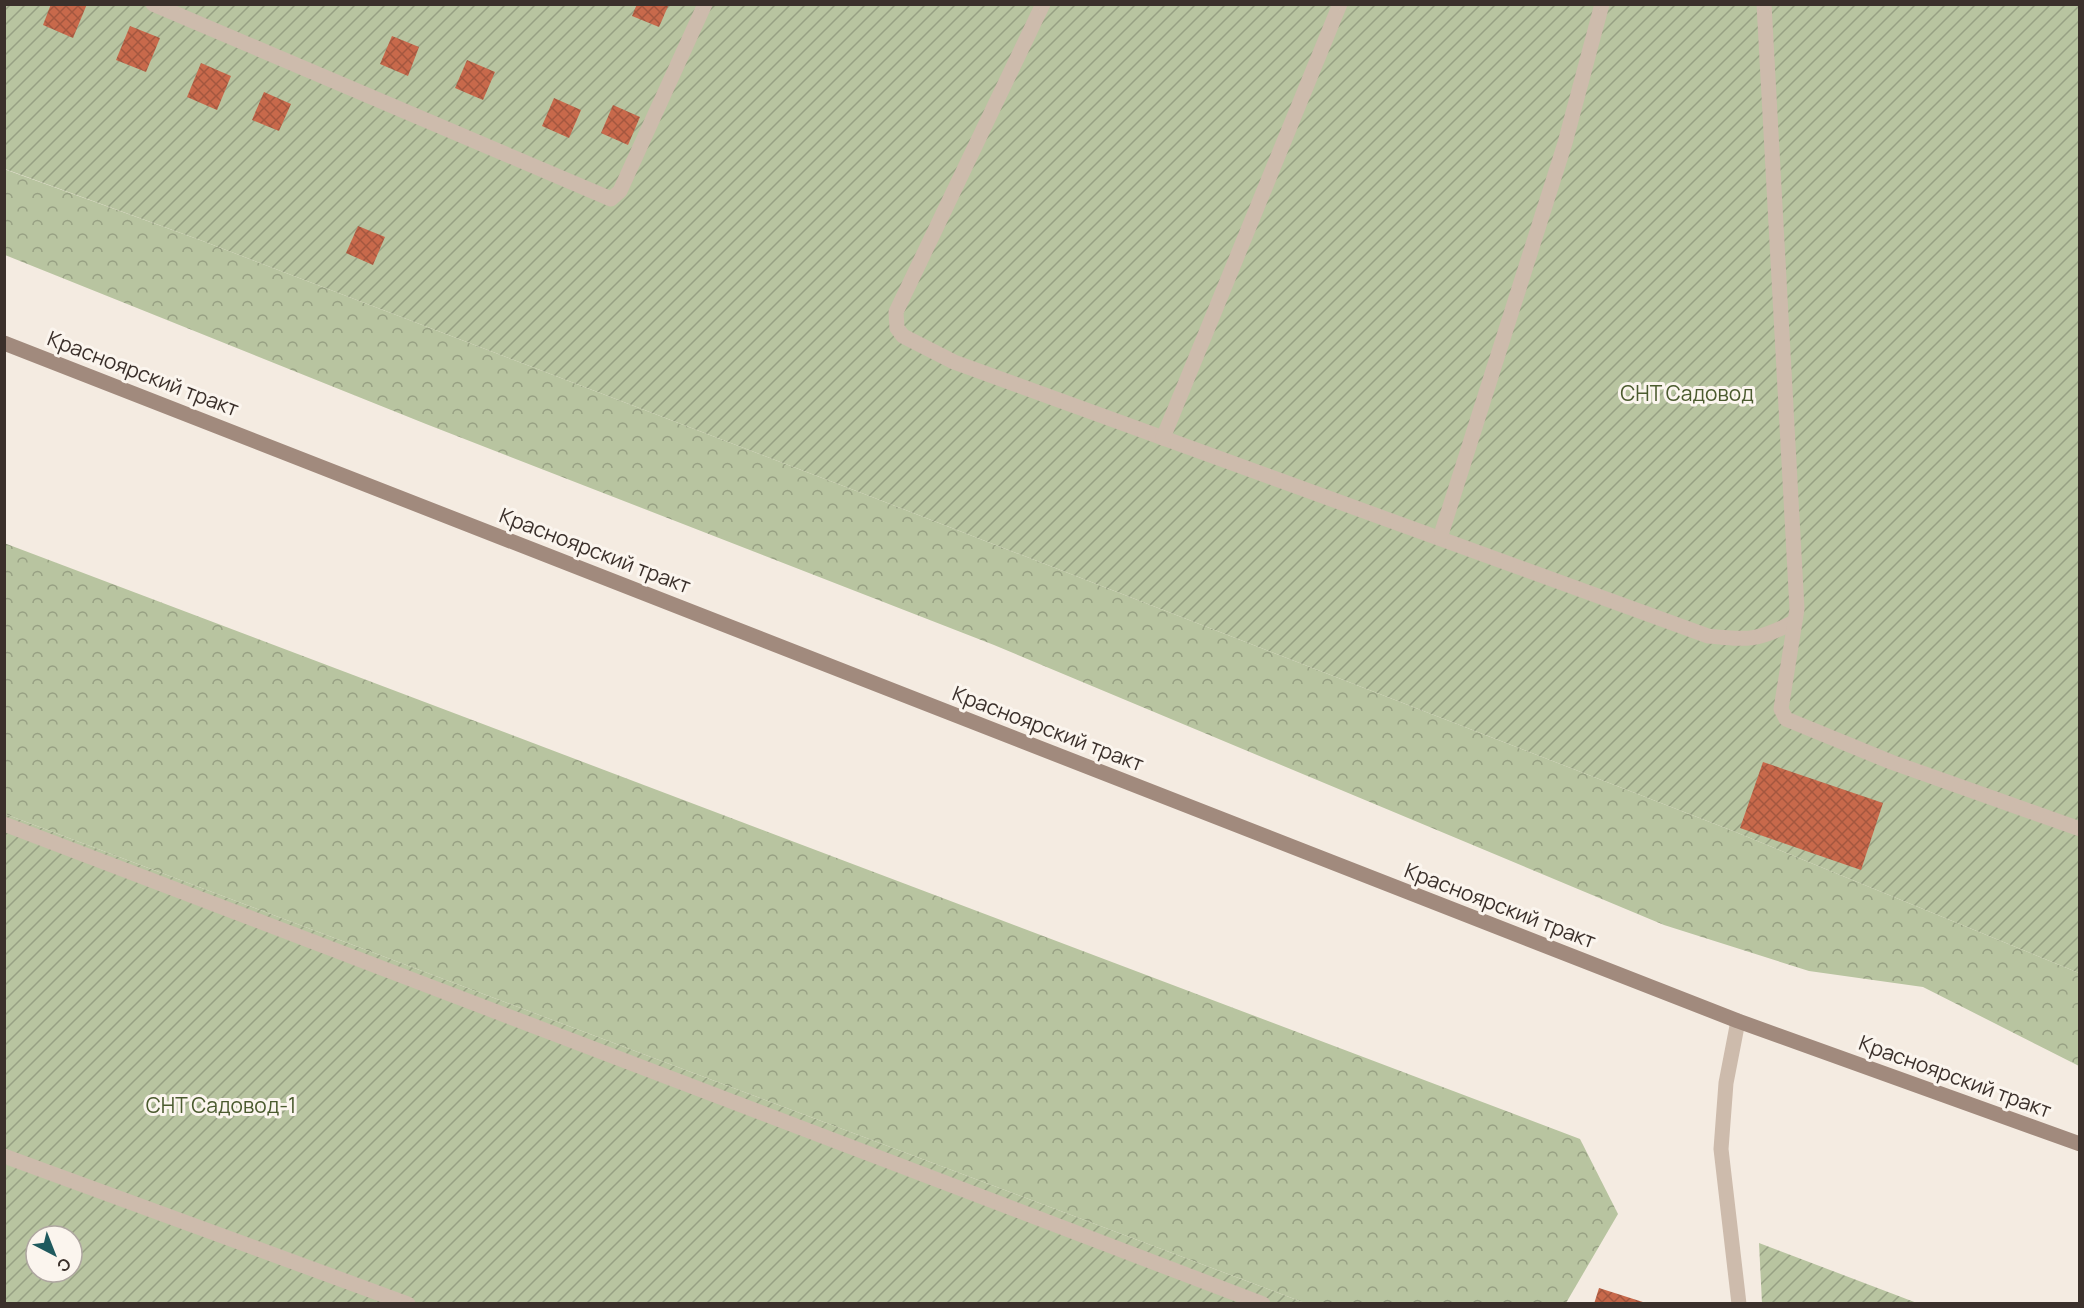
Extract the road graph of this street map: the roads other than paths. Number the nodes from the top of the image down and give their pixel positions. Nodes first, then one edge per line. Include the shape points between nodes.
1 (153, 4) edge
2 (705, 4) edge
3 (1043, 4) edge
4 (1340, 4) edge
5 (1602, 4) edge
6 (1764, 4) edge
7 (4, 343) edge
8 (1163, 438) junction
9 (1440, 538) junction
10 (1794, 622) junction
11 (4, 824) edge
12 (2079, 830) edge
13 (1738, 1021) junction
14 (2079, 1144) edge
15 (4, 1156) edge
16 (408, 1304) edge
17 (1263, 1304) edge
18 (1739, 1304) edge

1 - 2 street via 611,199 620,190
3 - 8 street via 896,312 897,328 903,336 954,362
4 - 8 street
5 - 9 street via 1565,143
6 - 10 street via 1797,609
7 - 13 main road, Красноярский тракт
8 - 9 street
9 - 10 street via 1708,636 1746,640
10 - 12 street via 1781,709 1786,719 1891,762
11 - 17 street
13 - 14 main road, Красноярский тракт
13 - 18 street via 1726,1083 1721,1149
15 - 16 street

